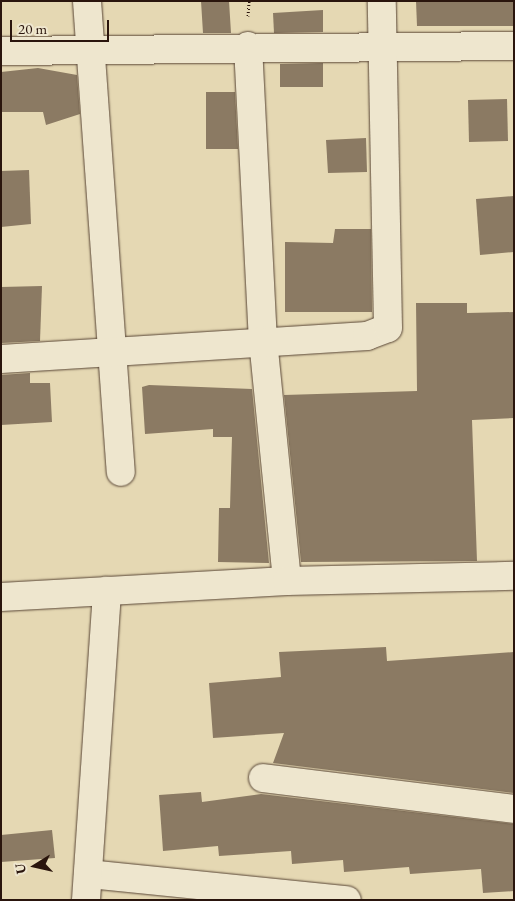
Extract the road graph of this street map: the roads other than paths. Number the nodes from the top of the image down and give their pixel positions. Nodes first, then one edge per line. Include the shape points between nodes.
1 (87, 1) edge
2 (382, 1) edge
3 (382, 44) junction
4 (248, 46) junction
5 (514, 46) edge
6 (1, 51) edge
7 (90, 53) junction
8 (263, 340) junction
9 (111, 352) junction
10 (1, 359) edge
11 (121, 472) dead end
12 (514, 576) edge
13 (287, 581) junction
14 (106, 591) junction
15 (1, 597) edge
16 (263, 778) dead end
17 (514, 809) edge
18 (87, 887) edge
19 (347, 900) edge

1 - 7 street
2 - 3 street
3 - 4 street
3 - 5 street
3 - 8 street via 388,328 367,336
4 - 7 street
4 - 8 street
6 - 7 street
7 - 9 street via 109,256
8 - 9 street
8 - 13 street
9 - 10 street
9 - 11 street
12 - 13 street
13 - 14 street
14 - 15 street
14 - 18 street
16 - 17 street
18 - 19 street

